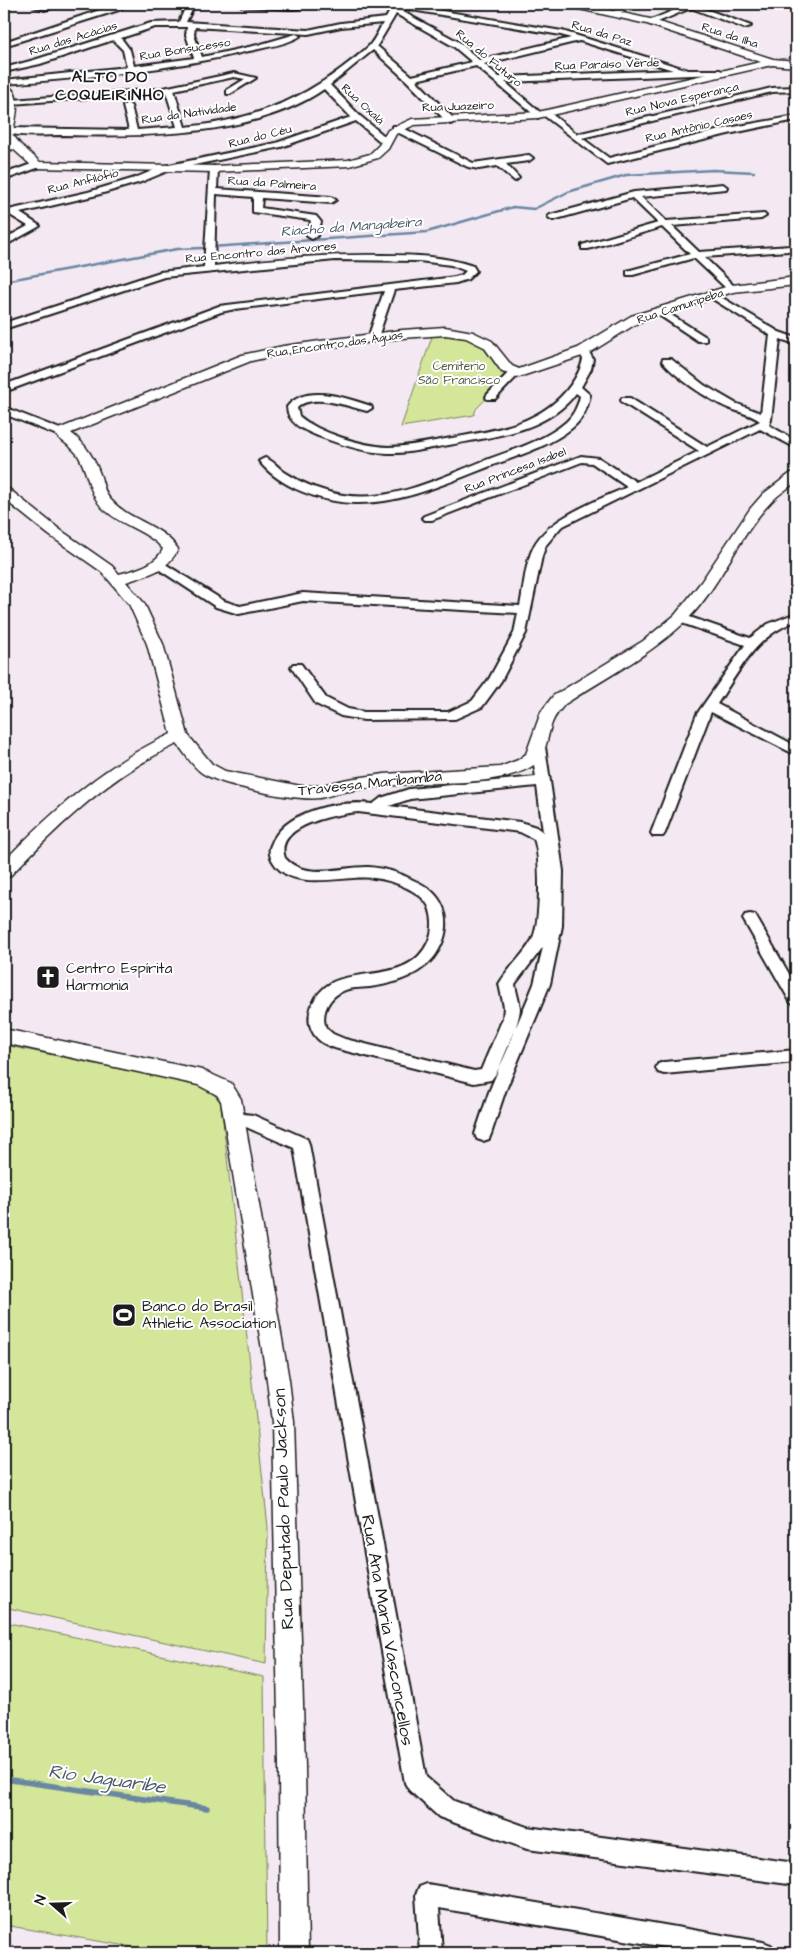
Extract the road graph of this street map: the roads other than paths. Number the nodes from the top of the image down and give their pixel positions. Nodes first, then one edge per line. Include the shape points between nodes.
1 (33, 4) edge
2 (65, 4) edge
3 (123, 4) edge
4 (191, 4) edge
5 (242, 4) edge
6 (331, 4) edge
7 (382, 4) edge
8 (570, 4) edge
9 (627, 4) edge
10 (693, 5) edge
11 (391, 7) edge
12 (615, 14) junction
13 (387, 20) junction
14 (650, 22) junction
15 (181, 24) junction
16 (190, 25) junction
17 (747, 26) dead end
18 (308, 32) junction
19 (113, 37) junction
20 (583, 38) junction
21 (4, 44) edge
22 (372, 46) junction
23 (199, 60) junction
24 (772, 62) junction
25 (476, 64) junction
26 (796, 64) edge
27 (4, 70) edge
28 (131, 70) junction
29 (687, 72) junction
30 (720, 72) junction
31 (410, 79) junction
32 (496, 80) junction
33 (4, 82) edge
34 (324, 84) junction
35 (4, 87) edge
36 (169, 89) junction
37 (796, 89) edge
38 (230, 92) dead end
39 (12, 102) junction
40 (127, 106) dead end
41 (542, 114) junction
42 (357, 118) junction
43 (796, 118) edge
44 (451, 121) junction
45 (396, 128) junction
46 (182, 129) junction
47 (8, 131) junction
48 (134, 133) junction
49 (575, 137) junction
50 (386, 141) junction
51 (16, 146) junction
52 (4, 148) edge
53 (529, 158) dead end
54 (607, 161) joint
55 (499, 163) junction
56 (37, 165) junction
57 (167, 168) junction
58 (214, 169) junction
59 (4, 177) edge
60 (515, 178) dead end
61 (723, 187) dead end
62 (212, 191) junction
63 (258, 195) junction
64 (634, 195) junction
65 (331, 200) dead end
66 (8, 213) edge
67 (762, 216) dead end
68 (553, 217) dead end
69 (663, 224) junction
70 (312, 236) dead end
71 (4, 243) edge
72 (585, 247) dead end
73 (788, 248) dead end
74 (695, 255) junction
75 (209, 269) junction
76 (630, 274) dead end
77 (796, 281) edge
78 (390, 287) junction
79 (732, 289) junction
80 (711, 294) junction
81 (660, 311) junction
82 (4, 326) edge
83 (775, 334) junction
84 (374, 338) junction
85 (702, 339) dead end
86 (796, 341) edge
87 (577, 353) junction
88 (667, 361) dead end
89 (514, 373) junction
90 (575, 388) junction
91 (4, 389) edge
92 (491, 397) dead end
93 (626, 400) dead end
94 (368, 408) dead end
95 (4, 410) edge
96 (764, 423) junction
97 (62, 433) junction
98 (796, 444) edge
99 (707, 452) junction
100 (265, 461) dead end
101 (796, 476) edge
102 (635, 487) junction
103 (4, 492) edge
104 (428, 518) dead end
105 (158, 565) junction
106 (133, 574) junction
107 (116, 580) junction
108 (136, 603) junction
109 (526, 610) junction
110 (796, 617) edge
111 (680, 618) junction
112 (752, 643) junction
113 (297, 667) dead end
114 (709, 705) junction
115 (180, 736) junction
116 (538, 747) junction
117 (796, 751) edge
118 (543, 781) junction
119 (377, 808) junction
120 (658, 833) dead end
121 (4, 872) edge
122 (750, 919) dead end
123 (796, 999) edge
124 (4, 1036) edge
125 (796, 1056) edge
126 (664, 1068) dead end
127 (241, 1120) junction
128 (483, 1134) dead end
129 (796, 1874) edge
130 (294, 1953) edge
131 (431, 1953) edge
132 (763, 1953) edge

1 - 2 street via 44,8
3 - 21 street
4 - 15 street
5 - 6 street via 291,7
7 - 11 street, Rua do Futuro
8 - 12 main road, Rua da Ilha
9 - 12 street
10 - 14 street
10 - 17 street
11 - 13 street, Rua da Natividade
11 - 20 street, Rua da Paz
11 - 25 street, Rua do Futuro via 445,37
12 - 14 main road, Rua da Ilha
13 - 18 street, Rua das Acácias
13 - 22 street, Rua da Natividade
14 - 24 main road, Rua da Ilha
15 - 16 street, Rua das Acácias
15 - 19 street, Rua das Acácias via 154,25
16 - 18 street, Rua das Acácias
16 - 23 street
18 - 23 street, Rua Bonsucesso via 272,44
19 - 27 street, Rua das Acácias
19 - 28 street via 128,48
20 - 25 street
20 - 29 street, Rua da Paz
22 - 31 street
22 - 34 street, Rua da Natividade
23 - 28 street, Rua Bonsucesso
24 - 26 main road, Rua da Ilha
24 - 30 main road, Rua Juazeiro
25 - 31 street
25 - 32 street, Rua do Futuro
28 - 33 street, Rua Bonsucesso
29 - 30 street, Rua Paraíso Verde
29 - 32 street, Rua Paraíso Verde
30 - 41 main road, Rua Juazeiro
31 - 44 street
32 - 41 street, Rua do Futuro
34 - 42 street, Rua Oxalá
34 - 46 street, Rua da Natividade via 302,99 268,111
35 - 39 main road
36 - 38 street via 234,75 252,78
36 - 39 street
36 - 46 street
37 - 49 street, Rua Nova Esperança via 772,90
39 - 47 main road via 13,114
40 - 48 street
41 - 44 main road, Rua Juazeiro
41 - 49 street, Rua do Futuro
42 - 50 street, Rua Oxalá
42 - 57 street, Rua do Céu via 285,143
43 - 54 street, Rua Antônio Casaes
44 - 45 main road, Rua Juazeiro via 421,120
45 - 50 main road
45 - 55 street via 467,164
46 - 48 street, Rua da Natividade
47 - 48 street, Rua da Natividade
47 - 51 main road
49 - 54 street, Rua do Futuro
50 - 58 main road via 374,156 349,163
51 - 52 street
51 - 56 main road
53 - 55 street
55 - 60 street
56 - 57 main road
56 - 59 street
57 - 58 main road
57 - 66 street, Rua Anfilófio via 139,182
58 - 62 street
61 - 64 street
62 - 63 street, Rua da Palmeira
62 - 75 street
63 - 65 street, Rua da Palmeira
63 - 70 street via 256,210 313,218 316,222
64 - 68 street
64 - 69 street
66 - 71 street via 34,226
67 - 69 street
69 - 72 street
69 - 74 street
73 - 74 street
74 - 76 street
74 - 79 street
75 - 78 street, Rua Encontro das Árvores via 300,259 385,257 453,262 466,265 471,272 456,280
75 - 82 street, Rua Encontro das Árvores via 154,276
77 - 79 main road, Rua Camuripeba
78 - 84 street
78 - 91 street, Rua Encontro das Árvores via 220,309
79 - 80 main road, Rua Camuripeba
80 - 81 main road, Rua Camuripeba
80 - 83 street
81 - 85 street
81 - 87 main road, Rua Camuripeba via 611,328
83 - 86 street
83 - 96 street
84 - 89 main road, Rua Encontro das Águas via 432,331 469,335 488,344 507,369
84 - 97 main road, Rua Encontro das Águas via 248,358
87 - 89 main road, Rua Camuripeba
87 - 90 street via 586,370
88 - 96 street via 700,386 731,405 752,412
89 - 92 street
90 - 94 street via 549,413 523,425 488,435 396,449 372,448 323,434 300,423 292,407 298,400 313,398
90 - 100 street via 585,395 582,406 569,425 557,433 455,475 393,496 355,500 333,497 277,473
93 - 99 street
95 - 97 street
96 - 98 street
96 - 99 street
97 - 105 main road via 84,452 102,500 168,544 171,549 169,555
99 - 102 street
101 - 111 main road via 768,497 755,512 707,585
102 - 104 street, Rua Princesa Isabel via 594,460 585,458
102 - 109 street via 557,525 547,535 536,556
103 - 107 main road via 94,559
105 - 106 main road
105 - 109 street via 220,604 239,610 303,597
106 - 107 main road
106 - 108 main road
107 - 108 main road
108 - 115 main road via 155,644
109 - 113 street via 520,633 488,693 477,704 450,716 346,713 321,701
110 - 112 street via 774,625
111 - 112 street
111 - 116 main road via 649,644 559,700 544,723
112 - 114 street
114 - 117 street
114 - 120 street
115 - 116 main road, Travessa Maribamba via 206,768 219,775 301,792 319,792 384,780 502,773 524,764
115 - 121 main road via 147,751 86,792
116 - 118 street
118 - 119 street via 408,794 386,801
118 - 128 street via 556,871 555,926 542,984
119 - 119 street via 339,808 296,824 278,841 278,858 284,866 306,874 368,872 404,881 433,901 439,915 440,930 424,960 408,970 391,977 351,982 327,994 320,1001 316,1021 329,1040 343,1045 480,1078 489,1072 511,1018 507,984 535,948 544,926 543,844 535,833 520,827
122 - 123 street
124 - 127 main road, Rua Deputado Paulo Jackson via 214,1082 224,1089
125 - 126 street
127 - 129 street, Rua Ana Maria Vasconcellos via 301,1144 416,1783 447,1809 527,1838
127 - 130 main road, Rua Deputado Paulo Jackson via 283,1422
131 - 132 street via 427,1895

